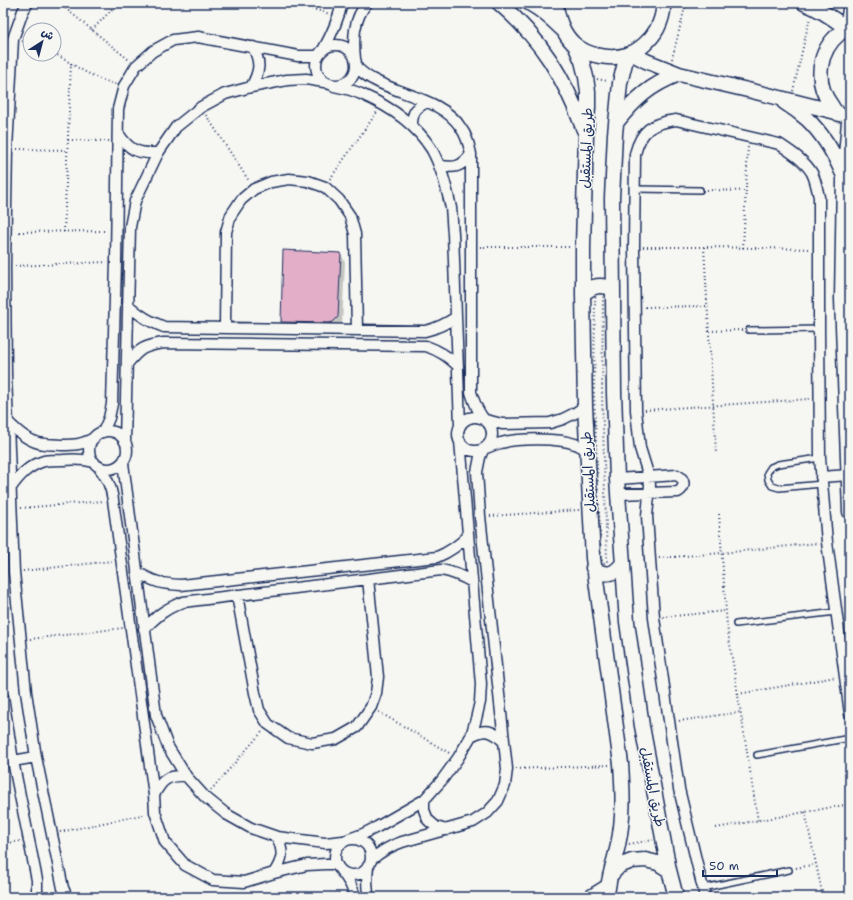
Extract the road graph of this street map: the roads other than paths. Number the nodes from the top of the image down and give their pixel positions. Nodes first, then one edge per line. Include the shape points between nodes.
1 (28, 3) edge
2 (342, 3) edge
3 (367, 3) edge
4 (498, 3) edge
5 (529, 3) edge
6 (556, 3) edge
7 (663, 3) edge
8 (808, 5) edge
9 (850, 10) edge
10 (848, 27) edge
11 (563, 30) junction
12 (575, 45) junction
13 (253, 47) junction
14 (321, 53) junction
15 (629, 54) junction
16 (356, 63) junction
17 (674, 72) junction
18 (324, 82) junction
19 (334, 86) junction
20 (251, 87) junction
21 (785, 99) junction
22 (427, 102) junction
23 (836, 112) junction
24 (6, 114) edge
25 (850, 122) edge
26 (616, 123) junction
27 (412, 126) junction
28 (586, 134) junction
29 (118, 137) junction
30 (158, 153) junction
31 (471, 154) junction
32 (439, 165) junction
33 (844, 177) junction
34 (634, 189) junction
35 (700, 190) road end
36 (613, 289) junction
37 (583, 294) junction
38 (846, 297) edge
39 (128, 305) junction
40 (456, 317) junction
41 (225, 328) junction
42 (279, 328) junction
43 (819, 329) junction
44 (357, 330) junction
45 (750, 330) road end
46 (280, 344) junction
47 (127, 364) junction
48 (458, 366) junction
49 (5, 375) edge
50 (588, 398) junction
51 (485, 419) junction
52 (8, 422) junction
53 (460, 426) junction
54 (103, 432) junction
55 (94, 438) junction
56 (460, 441) junction
57 (125, 442) junction
58 (484, 449) junction
59 (586, 450) junction
60 (820, 458) junction
61 (122, 462) junction
62 (96, 464) junction
63 (849, 475) junction
64 (649, 477) junction
65 (617, 479) junction
66 (822, 481) junction
67 (10, 489) junction
68 (649, 493) junction
69 (618, 494) junction
70 (850, 512) edge
71 (468, 536) junction
72 (623, 563) junction
73 (593, 568) junction
74 (137, 572) junction
75 (298, 572) junction
76 (368, 579) junction
77 (472, 582) junction
78 (198, 583) junction
79 (299, 588) junction
80 (237, 595) junction
81 (200, 600) junction
82 (836, 612) junction
83 (736, 624) dead end
84 (144, 629) junction
85 (3, 697) edge
86 (850, 714) edge
87 (471, 736) junction
88 (850, 738) edge
89 (504, 742) junction
90 (757, 755) dead end
91 (36, 757) junction
92 (13, 761) junction
93 (186, 776) junction
94 (154, 795) junction
95 (424, 800) junction
96 (446, 830) junction
97 (277, 837) junction
98 (346, 840) junction
99 (369, 863) junction
100 (338, 867) junction
101 (669, 870) junction
102 (789, 870) road end
103 (274, 873) junction
104 (608, 885) edge
105 (704, 893) edge
106 (37, 897) edge
107 (67, 897) edge
108 (355, 897) edge
109 (369, 897) edge
110 (587, 897) edge
111 (676, 897) edge

1 - 24 street via 13,39
2 - 14 street via 332,34
3 - 16 street via 356,24
4 - 28 main road via 540,45 562,78
5 - 11 main road via 550,17
6 - 11 main road
7 - 15 main road via 660,23 653,35 643,46
8 - 10 main road
9 - 10 main road
10 - 23 main road via 833,38 824,52 820,68 821,84 826,99
11 - 12 main road
12 - 15 main road via 600,56
12 - 28 main road, طريق المستقبل via 582,61 588,92
13 - 14 street via 298,56
13 - 20 street via 259,67 257,78
13 - 29 street via 198,37 173,40 153,50 136,66 124,86 118,109
14 - 16 street via 330,46 338,45 352,52
14 - 18 street via 316,63 319,76
15 - 17 main road
15 - 26 main road, طريق المستقبل via 620,82
16 - 19 street via 354,75 349,81
16 - 22 street via 374,80
17 - 21 main road
17 - 26 main road via 647,90
18 - 19 street
18 - 20 street via 306,79 287,80
19 - 27 street via 360,93 383,104
20 - 30 street via 225,94 201,107 176,127
21 - 23 main road
21 - 33 main road via 822,136 835,155
22 - 27 street via 414,111
22 - 31 street via 452,116 468,140
23 - 25 main road
24 - 49 street
25 - 33 main road
26 - 36 main road, طريق المستقبل via 612,198
27 - 32 street via 423,138
28 - 37 main road, طريق المستقبل
29 - 30 street via 134,150 146,154
29 - 54 street via 112,404
30 - 39 street via 135,201 130,228
31 - 32 street via 466,162 457,166 448,168
31 - 51 street via 471,392 477,411
32 - 40 street via 451,210
33 - 38 main road
34 - 35 lane
34 - 43 street via 635,154 638,144 654,125 664,122 676,120 779,144 789,150 811,172 819,198
34 - 64 street via 636,410 640,448
36 - 37 main road via 606,286 593,287
36 - 65 main road, طريق المستقبل via 608,393
37 - 50 main road, طريق المستقبل
38 - 63 main road
39 - 41 street via 151,322 164,327
39 - 47 street
40 - 44 street via 447,324 426,331
40 - 48 street
41 - 42 street
41 - 44 street via 226,232 231,215 241,200 254,189 271,182 289,179 308,180 325,187 339,200 350,216 355,234
42 - 44 street
42 - 46 street
43 - 45 lane
43 - 60 street
46 - 47 street via 164,343 149,345 136,352
46 - 48 street via 426,346 438,350
47 - 57 street
48 - 53 street
49 - 52 street
50 - 51 street via 575,413 550,423 502,424
50 - 59 main road, طريق المستقبل
51 - 53 street via 470,417
51 - 58 street via 493,434 491,442
52 - 55 street via 31,440 44,444 76,445
52 - 67 street
53 - 56 street
54 - 55 street
54 - 57 street via 116,433
55 - 62 street via 90,450
56 - 58 street via 470,450
56 - 71 street
57 - 61 street via 127,453
58 - 59 street via 502,442 550,439 576,444
58 - 89 street via 477,472 480,516
59 - 73 main road, طريق المستقبل
60 - 66 street
60 - 66 lane via 778,464 771,467 767,473 772,486 779,488
61 - 62 street via 111,469
61 - 74 street
62 - 67 street via 76,459 44,461 30,467
62 - 94 street via 106,476 111,488
63 - 66 street
63 - 70 main road
64 - 65 street
64 - 68 street
64 - 68 street via 677,475 684,481 684,486 678,492
65 - 69 main road, طريق المستقبل
66 - 82 street
67 - 91 street via 20,640
68 - 69 street
68 - 105 street via 647,516 654,618 668,722 678,789
69 - 72 main road, طريق المستقبل
71 - 75 street via 454,548 437,557
71 - 77 street
72 - 73 main road via 612,573 606,574
72 - 101 main road, طريق المستقبل via 627,622 641,719
73 - 104 main road, طريق المستقبل via 623,793 623,815
74 - 78 street via 150,580 165,584
74 - 84 street
75 - 78 street
75 - 79 street
76 - 77 street via 441,570 452,572
76 - 79 street
76 - 80 street via 378,677 376,693 371,707 357,727 336,739 312,743 288,738 268,724 259,710
77 - 87 street via 481,684 480,702
78 - 81 street
79 - 80 street
80 - 81 street
81 - 84 street via 183,602 169,608
82 - 83 lane
82 - 86 street
84 - 93 street via 156,715 168,747
85 - 92 street
87 - 89 street via 489,731 498,735
87 - 95 street via 442,780
88 - 90 lane
89 - 96 street via 507,769 505,785 498,801 487,813 473,822
91 - 92 street
91 - 107 street
92 - 106 street via 37,880
93 - 94 street via 166,779 158,786
93 - 97 street via 204,797 226,814 251,828
94 - 103 street via 155,812 165,842 185,865 213,880 244,882
95 - 96 street via 428,820 436,827
95 - 98 street via 377,827
96 - 99 street via 390,846
97 - 98 street via 325,843
97 - 103 street via 282,855
98 - 99 street via 356,838 368,846
98 - 100 street via 335,852 334,858
99 - 100 street via 364,871 352,875
99 - 109 street
100 - 103 street via 307,865
100 - 108 street via 352,886
101 - 104 main road via 658,863 632,861 619,866
101 - 111 main road, طريق المستقبل
102 - 105 lane
104 - 110 street

